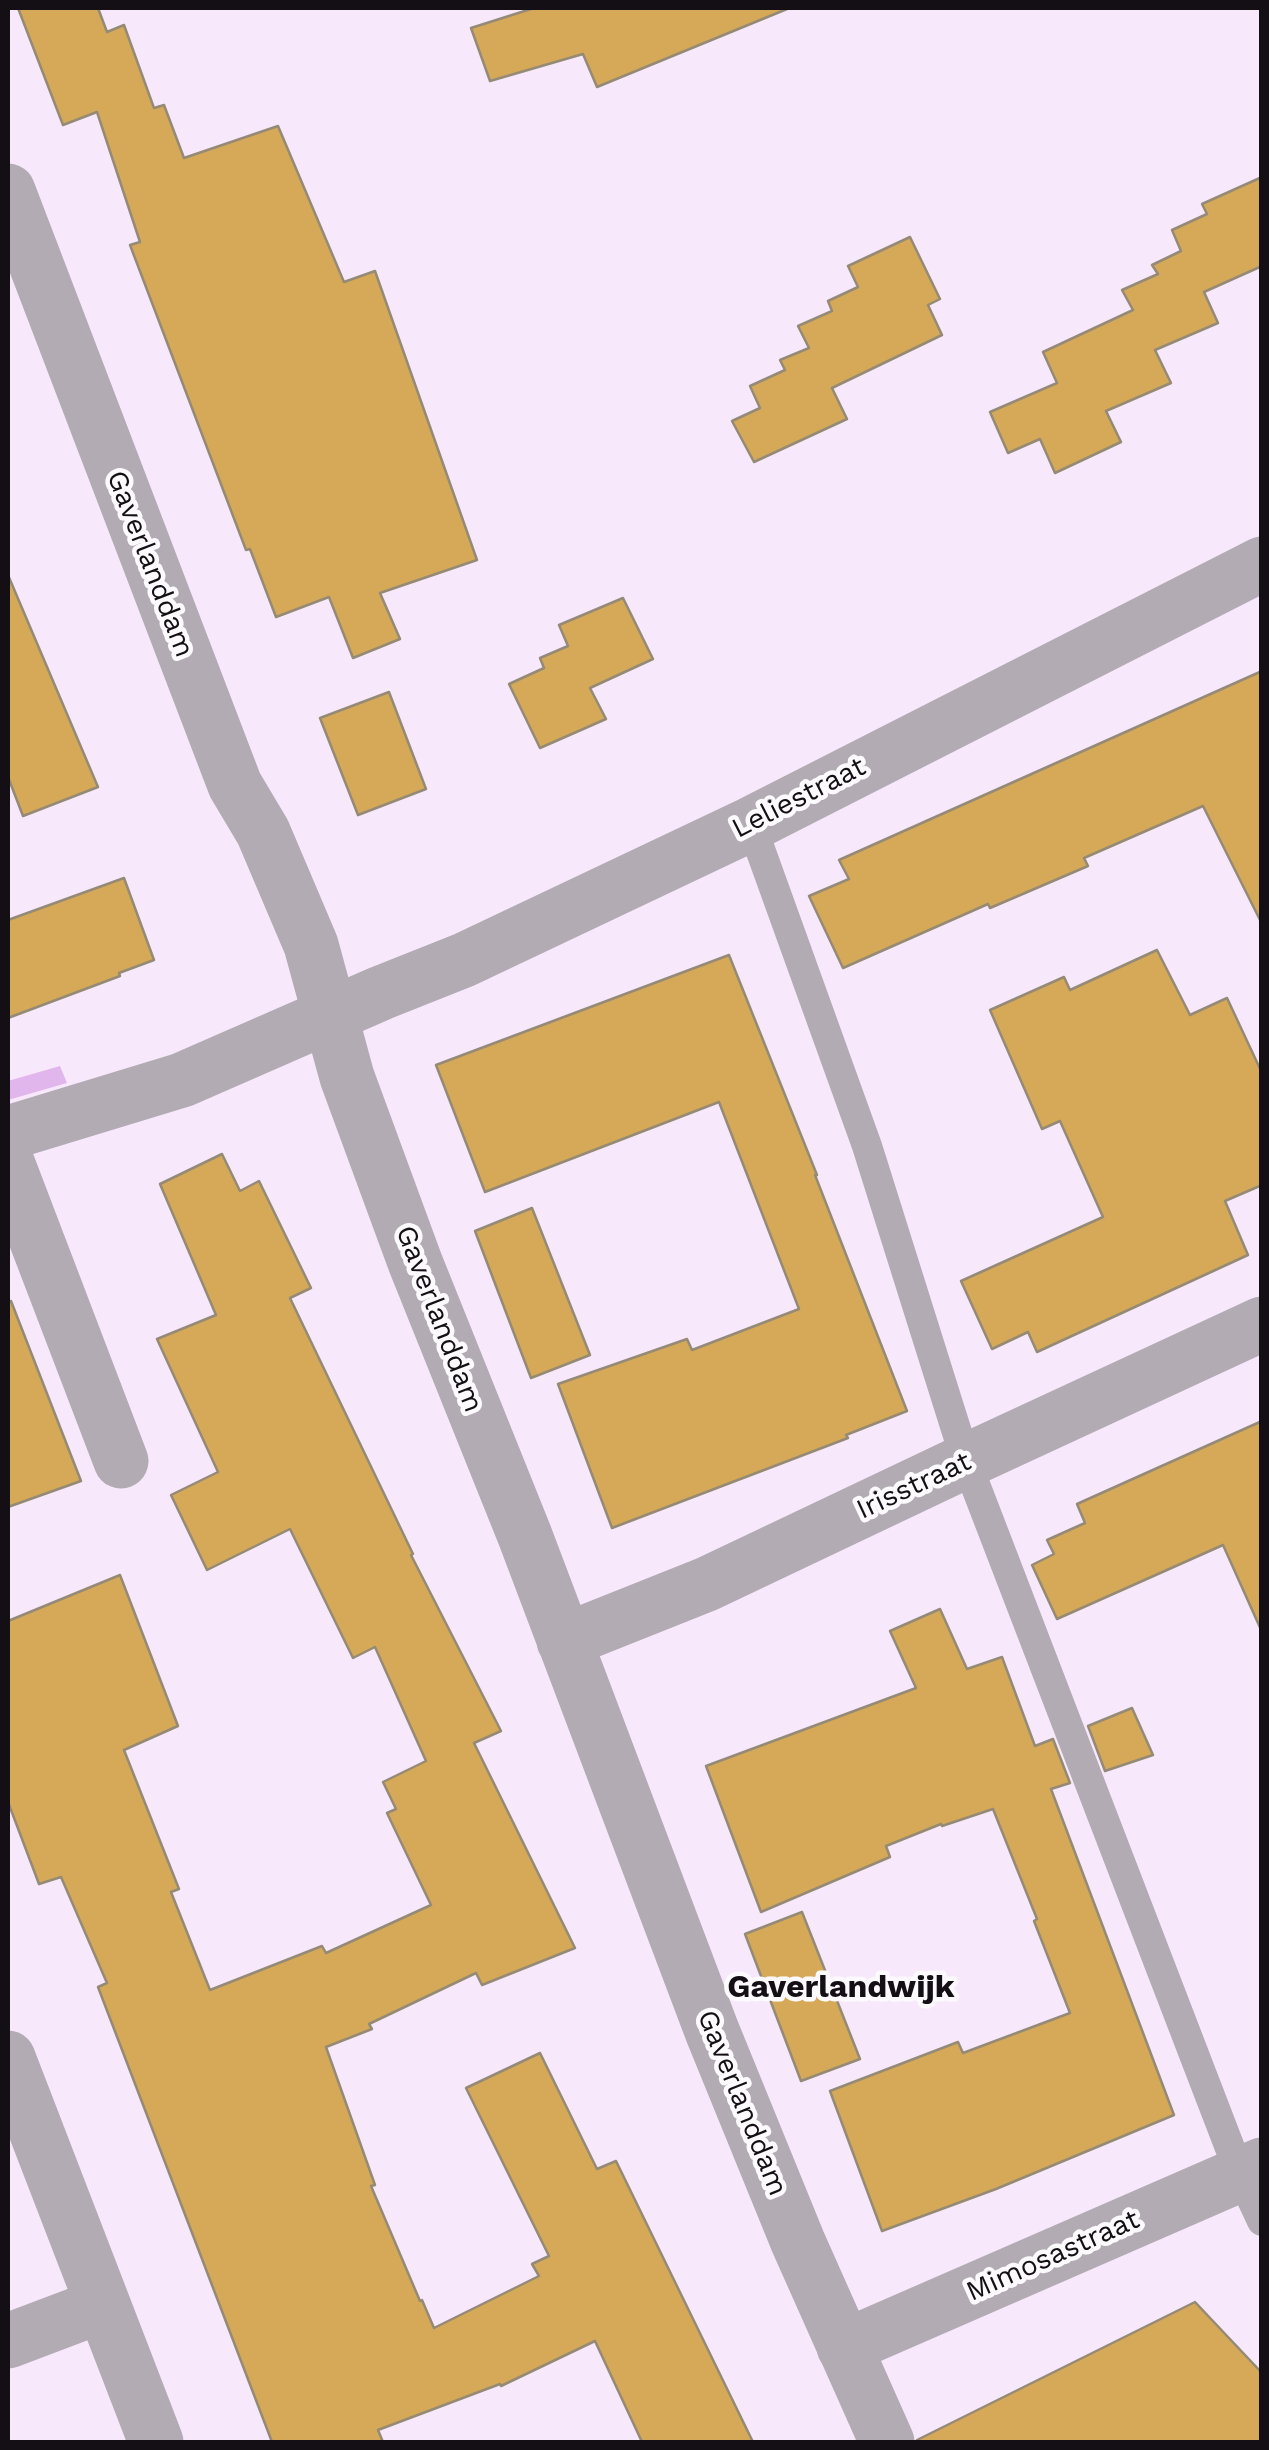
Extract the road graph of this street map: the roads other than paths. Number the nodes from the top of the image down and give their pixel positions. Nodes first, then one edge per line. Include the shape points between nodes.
1 (8, 191) edge
2 (1262, 564) edge
3 (750, 824) junction
4 (329, 1016) junction
5 (8, 1132) edge
6 (8, 1165) edge
7 (1262, 1324) edge
8 (121, 1461) dead end
9 (966, 1461) junction
10 (564, 1641) junction
11 (8, 2058) edge
12 (1254, 2186) edge
13 (102, 2305) junction
14 (8, 2341) edge
15 (844, 2346) junction
16 (156, 2442) edge
17 (886, 2442) edge

1 - 4 street, Gaverlanddam via 235,785 263,832 310,945
2 - 3 street, Leliestraat
3 - 4 street, Leliestraat via 464,960
3 - 9 lane via 867,1146
4 - 5 street, Leliestraat via 182,1080
4 - 10 street, Gaverlanddam via 415,1262
6 - 8 street
7 - 9 street, Irisstraat
9 - 10 street, Irisstraat via 707,1584
9 - 12 lane
10 - 15 street, Gaverlanddam via 712,2031
11 - 13 street
12 - 15 street, Mimosastraat
13 - 14 street
13 - 16 street
15 - 17 street, Gaverlanddam

